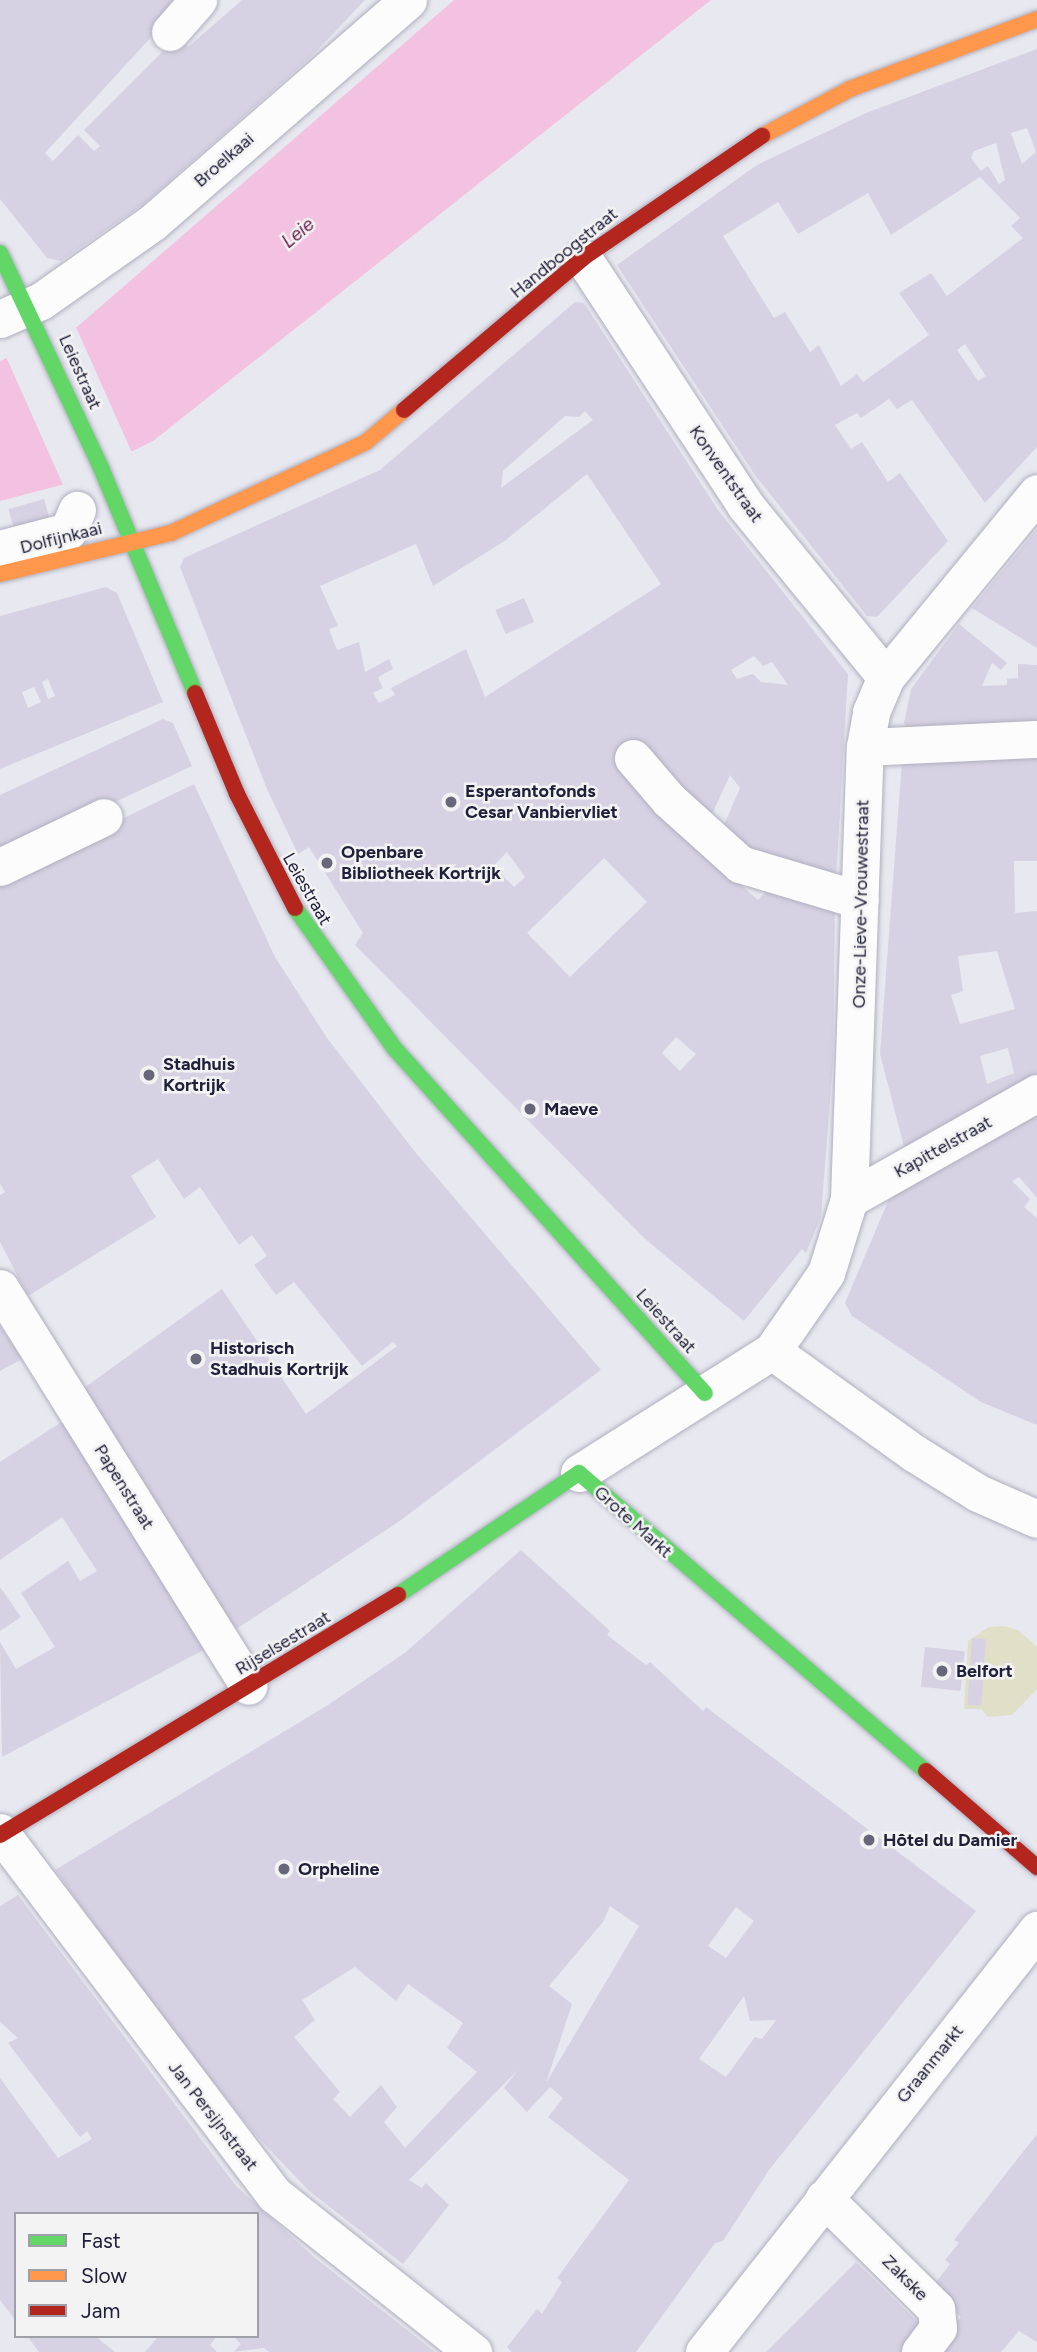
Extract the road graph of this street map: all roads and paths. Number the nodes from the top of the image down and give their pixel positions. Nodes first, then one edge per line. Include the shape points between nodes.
1 (198, 0) edge
2 (408, 0) edge
3 (1037, 19) edge
4 (170, 32) dead end
5 (0, 253) edge
6 (583, 258) junction
7 (15, 313) edge
8 (1037, 493) edge
9 (77, 510) dead end
10 (132, 542) junction
11 (0, 549) edge
12 (0, 574) edge
13 (886, 677) junction
14 (1037, 739) edge
15 (865, 747) junction
16 (633, 758) dead end
17 (104, 817) dead end
18 (0, 867) edge
19 (860, 900) junction
20 (1037, 1093) edge
21 (849, 1199) junction
22 (0, 1288) edge
23 (772, 1351) junction
24 (705, 1394) junction
25 (579, 1473) junction
26 (1037, 1519) edge
27 (249, 1686) junction
28 (0, 1834) edge
29 (1037, 1867) edge
30 (1037, 1930) edge
31 (824, 2198) junction
32 (473, 2352) edge
33 (704, 2352) edge
34 (920, 2352) edge

1 - 4 street
2 - 7 street, Broelkaai via 153,222
3 - 6 street, Handboogstraat via 850,89 776,124
5 - 7 street, Leiestraat
6 - 10 street, Handboogstraat via 366,442 171,533
6 - 13 street, Konventstraat via 745,505
7 - 10 street, Leiestraat via 45,342
8 - 13 street, Onze-Lieve-Vrouwestraat
9 - 11 street via 68,531
10 - 12 street, Dolfijnkaai
10 - 24 street, Leiestraat via 237,794 304,926 395,1049
13 - 15 street, Onze-Lieve-Vrouwestraat
14 - 15 street
15 - 19 street, Onze-Lieve-Vrouwestraat
16 - 19 street via 668,800 740,864
17 - 18 street
19 - 21 street, Onze-Lieve-Vrouwestraat
20 - 21 street, Kapittelstraat
21 - 23 street, Onze-Lieve-Vrouwestraat via 826,1273
22 - 27 street, Papenstraat
23 - 24 street, Grote Markt
23 - 26 street via 914,1453 978,1493
24 - 25 street, Grote Markt
25 - 27 street, Rijselsestraat via 425,1579
25 - 29 street, Grote Markt
27 - 28 street, Rijselsestraat
28 - 32 street, Jan Persijnstraat via 275,2195
30 - 31 street, Graanmarkt
31 - 33 street, Graanmarkt
31 - 34 street, Zakske via 937,2312 938,2328

